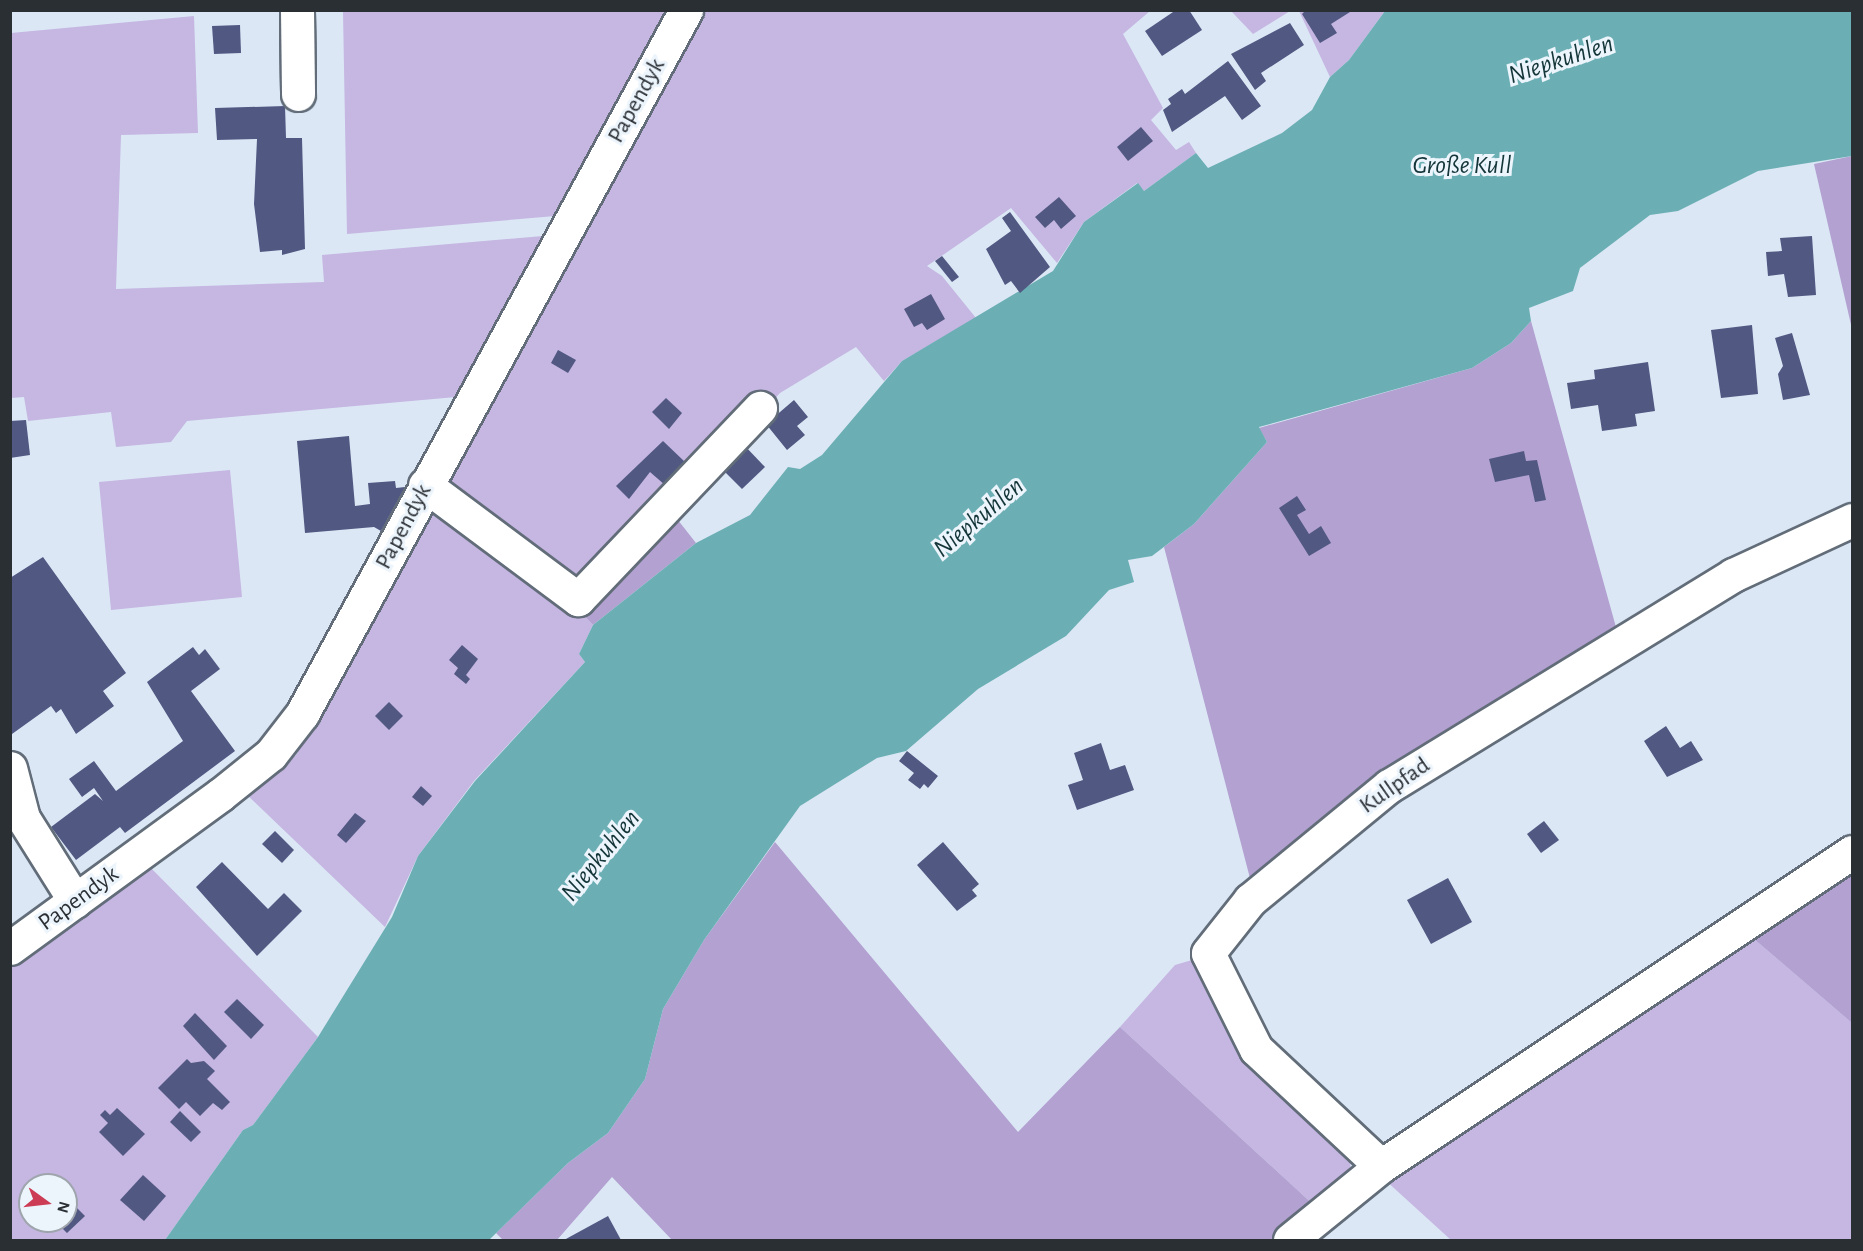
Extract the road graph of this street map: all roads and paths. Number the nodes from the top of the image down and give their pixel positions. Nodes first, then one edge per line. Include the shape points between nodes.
1 (297, 10) edge
2 (686, 10) edge
3 (298, 94) dead end
4 (760, 408) dead end
5 (425, 485) junction
6 (1852, 520) edge
7 (10, 768) edge
8 (1852, 852) edge
9 (75, 901) junction
10 (10, 948) edge
11 (1382, 1166) junction
12 (1290, 1240) edge

1 - 3 street
2 - 5 street, Papendyk
4 - 5 street via 578,599
5 - 9 street, Papendyk via 343,643 302,714 271,754
6 - 11 street, Kullpfad via 1733,576 1389,786 1250,900 1208,953 1256,1049
7 - 9 street via 23,818
8 - 11 street
9 - 10 street, Papendyk
11 - 12 street

